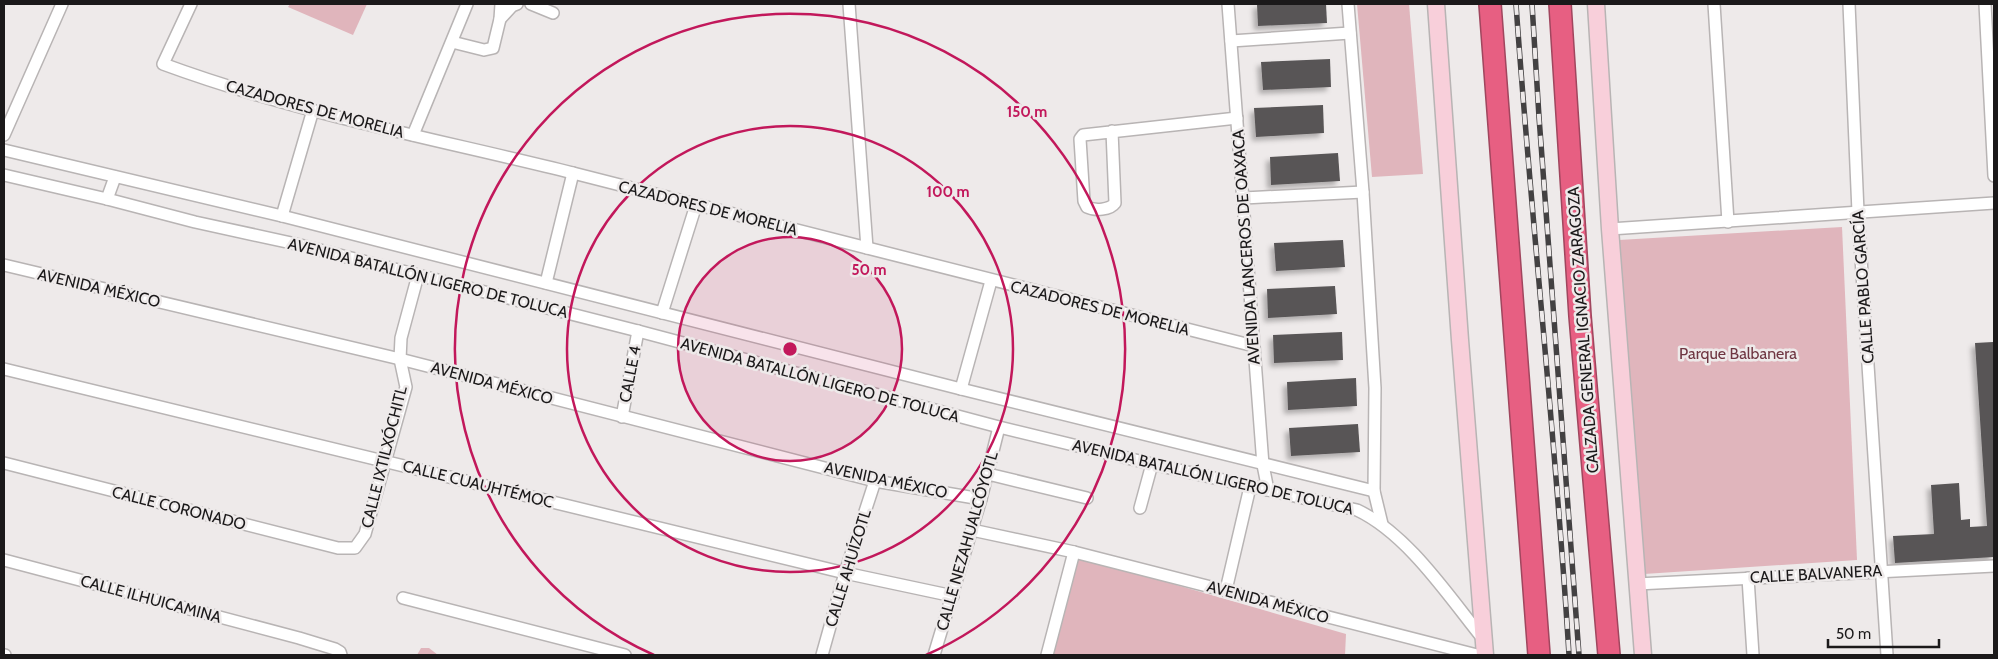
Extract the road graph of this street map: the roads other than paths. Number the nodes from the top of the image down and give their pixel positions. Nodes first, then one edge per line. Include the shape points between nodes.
1 (62, 4) edge
2 (191, 4) edge
3 (467, 4) edge
4 (501, 4) edge
5 (517, 4) edge
6 (531, 4) edge
7 (850, 4) edge
8 (1228, 4) edge
9 (1348, 4) edge
10 (1436, 4) edge
11 (1490, 4) edge
12 (1560, 4) edge
13 (1596, 4) edge
14 (1714, 4) edge
15 (1849, 4) edge
16 (1986, 4) edge
17 (553, 13) dead end
18 (500, 19) junction
19 (1350, 33) junction
20 (452, 42) junction
21 (1231, 42) junction
22 (313, 110) junction
23 (1236, 118) junction
24 (1112, 131) junction
25 (4, 135) edge
26 (413, 135) junction
27 (4, 150) edge
28 (573, 173) junction
29 (4, 175) edge
30 (1994, 176) edge
31 (115, 177) junction
32 (1363, 192) junction
33 (1244, 198) junction
34 (107, 199) junction
35 (1994, 203) edge
36 (696, 205) junction
37 (1858, 212) junction
38 (282, 216) junction
39 (1728, 222) junction
40 (1610, 229) junction
41 (867, 248) junction
42 (4, 265) edge
43 (418, 275) junction
44 (991, 281) junction
45 (546, 283) junction
46 (662, 313) junction
47 (638, 331) junction
48 (1254, 346) junction
49 (400, 359) junction
50 (4, 369) edge
51 (961, 389) junction
52 (622, 417) junction
53 (999, 427) junction
54 (385, 461) junction
55 (4, 463) edge
56 (1152, 464) junction
57 (1263, 465) junction
58 (988, 474) junction
59 (875, 481) junction
60 (1250, 487) junction
61 (1268, 490) junction
62 (1374, 491) junction
63 (1087, 498) dead end
64 (982, 499) junction
65 (1140, 508) dead end
66 (1382, 524) junction
67 (972, 530) junction
68 (355, 548) joint
69 (1074, 552) junction
70 (4, 560) edge
71 (1994, 566) edge
72 (1881, 571) junction
73 (845, 573) junction
74 (1748, 578) junction
75 (1637, 584) junction
76 (1226, 590) junction
77 (953, 596) junction
78 (403, 598) dead end
79 (1484, 647) edge
80 (341, 655) edge
81 (625, 655) edge
82 (822, 655) edge
83 (934, 655) edge
84 (1047, 655) edge
85 (1477, 655) edge
86 (1539, 655) edge
87 (1610, 655) edge
88 (1643, 655) edge
89 (1754, 655) edge
90 (1887, 655) edge

1 - 25 street
2 - 22 street, CAZADORES DE MORELIA via 163,64 212,82
3 - 20 street
4 - 18 street
5 - 18 street
6 - 17 street
7 - 41 street
8 - 21 street, AVENIDA LANCEROS DE OAXACA
9 - 19 street
10 - 79 main road
11 - 86 highway
12 - 87 highway, CALZADA GENERAL IGNACIO ZARAGOZA via 1580,316
13 - 40 main road
14 - 39 street
15 - 37 street, CALLE PABLO GARCÍA
16 - 30 street
18 - 20 street via 495,44 488,50
19 - 21 street
19 - 32 street
20 - 26 street
21 - 23 street, AVENIDA LANCEROS DE OAXACA
22 - 26 street, CAZADORES DE MORELIA
22 - 38 street
23 - 24 street
23 - 33 street, AVENIDA LANCEROS DE OAXACA
24 - 24 street via 1086,134 1080,139 1084,201 1092,210 1116,204
26 - 28 street, CAZADORES DE MORELIA
27 - 31 street, AVENIDA BATALLÓN LIGERO DE TOLUCA
28 - 36 street, CAZADORES DE MORELIA
28 - 45 street
29 - 34 street, AVENIDA BATALLÓN LIGERO DE TOLUCA
31 - 34 street
31 - 38 street, AVENIDA BATALLÓN LIGERO DE TOLUCA
32 - 33 street
32 - 62 street via 1375,388
33 - 48 street, AVENIDA LANCEROS DE OAXACA
34 - 43 street, AVENIDA BATALLÓN LIGERO DE TOLUCA
35 - 37 street
36 - 41 street, CAZADORES DE MORELIA
36 - 46 street
37 - 39 street
37 - 72 street, CALLE PABLO GARCÍA
38 - 45 street, AVENIDA BATALLÓN LIGERO DE TOLUCA
39 - 40 street
40 - 75 main road
41 - 44 street, CAZADORES DE MORELIA
42 - 49 street, AVENIDA MÉXICO
43 - 47 street, AVENIDA BATALLÓN LIGERO DE TOLUCA
43 - 49 street, CALLE IXTILXÓCHITL via 401,338
44 - 48 street, CAZADORES DE MORELIA
44 - 51 street
45 - 46 street, AVENIDA BATALLÓN LIGERO DE TOLUCA
46 - 51 street, AVENIDA BATALLÓN LIGERO DE TOLUCA
47 - 52 street, CALLE 4
47 - 53 street, AVENIDA BATALLÓN LIGERO DE TOLUCA
48 - 57 street, AVENIDA LANCEROS DE OAXACA
49 - 52 street, AVENIDA MÉXICO
49 - 54 street, CALLE IXTILXÓCHITL via 406,387
50 - 54 street, CALLE CUAUHTÉMOC
51 - 57 street, AVENIDA BATALLÓN LIGERO DE TOLUCA
52 - 59 street, AVENIDA MÉXICO
53 - 56 street, AVENIDA BATALLÓN LIGERO DE TOLUCA
53 - 58 street, CALLE NEZAHUALCÓYOTL
54 - 68 street, CALLE IXTILXÓCHITL via 365,534
54 - 73 street, CALLE CUAUHTÉMOC
55 - 68 street, CALLE CORONADO via 338,548
56 - 60 street, AVENIDA BATALLÓN LIGERO DE TOLUCA
56 - 65 street
57 - 61 street, AVENIDA LANCEROS DE OAXACA
57 - 62 street, AVENIDA BATALLÓN LIGERO DE TOLUCA
58 - 63 street
58 - 64 street, CALLE NEZAHUALCÓYOTL
59 - 64 street, AVENIDA MÉXICO
59 - 73 street, CALLE AHUÍZOTL
60 - 61 street, AVENIDA BATALLÓN LIGERO DE TOLUCA
60 - 76 street
61 - 66 street, AVENIDA BATALLÓN LIGERO DE TOLUCA via 1357,510
62 - 66 street
64 - 67 street, CALLE NEZAHUALCÓYOTL
66 - 79 street, AVENIDA BATALLÓN LIGERO DE TOLUCA via 1420,561
67 - 69 street, AVENIDA MÉXICO
67 - 77 street, CALLE NEZAHUALCÓYOTL
69 - 76 street, AVENIDA MÉXICO
69 - 84 street
70 - 80 street, CALLE ILHUICAMINA via 299,638 335,649
71 - 72 street, CALLE BALVANERA
72 - 74 street, CALLE BALVANERA
72 - 90 street, CALLE PABLO GARCÍA
73 - 77 street, CALLE CUAUHTÉMOC
73 - 82 street, CALLE AHUÍZOTL
74 - 75 street, CALLE BALVANERA
74 - 89 street
75 - 88 main road
76 - 85 street, AVENIDA MÉXICO
77 - 83 street, CALLE NEZAHUALCÓYOTL
78 - 81 street

